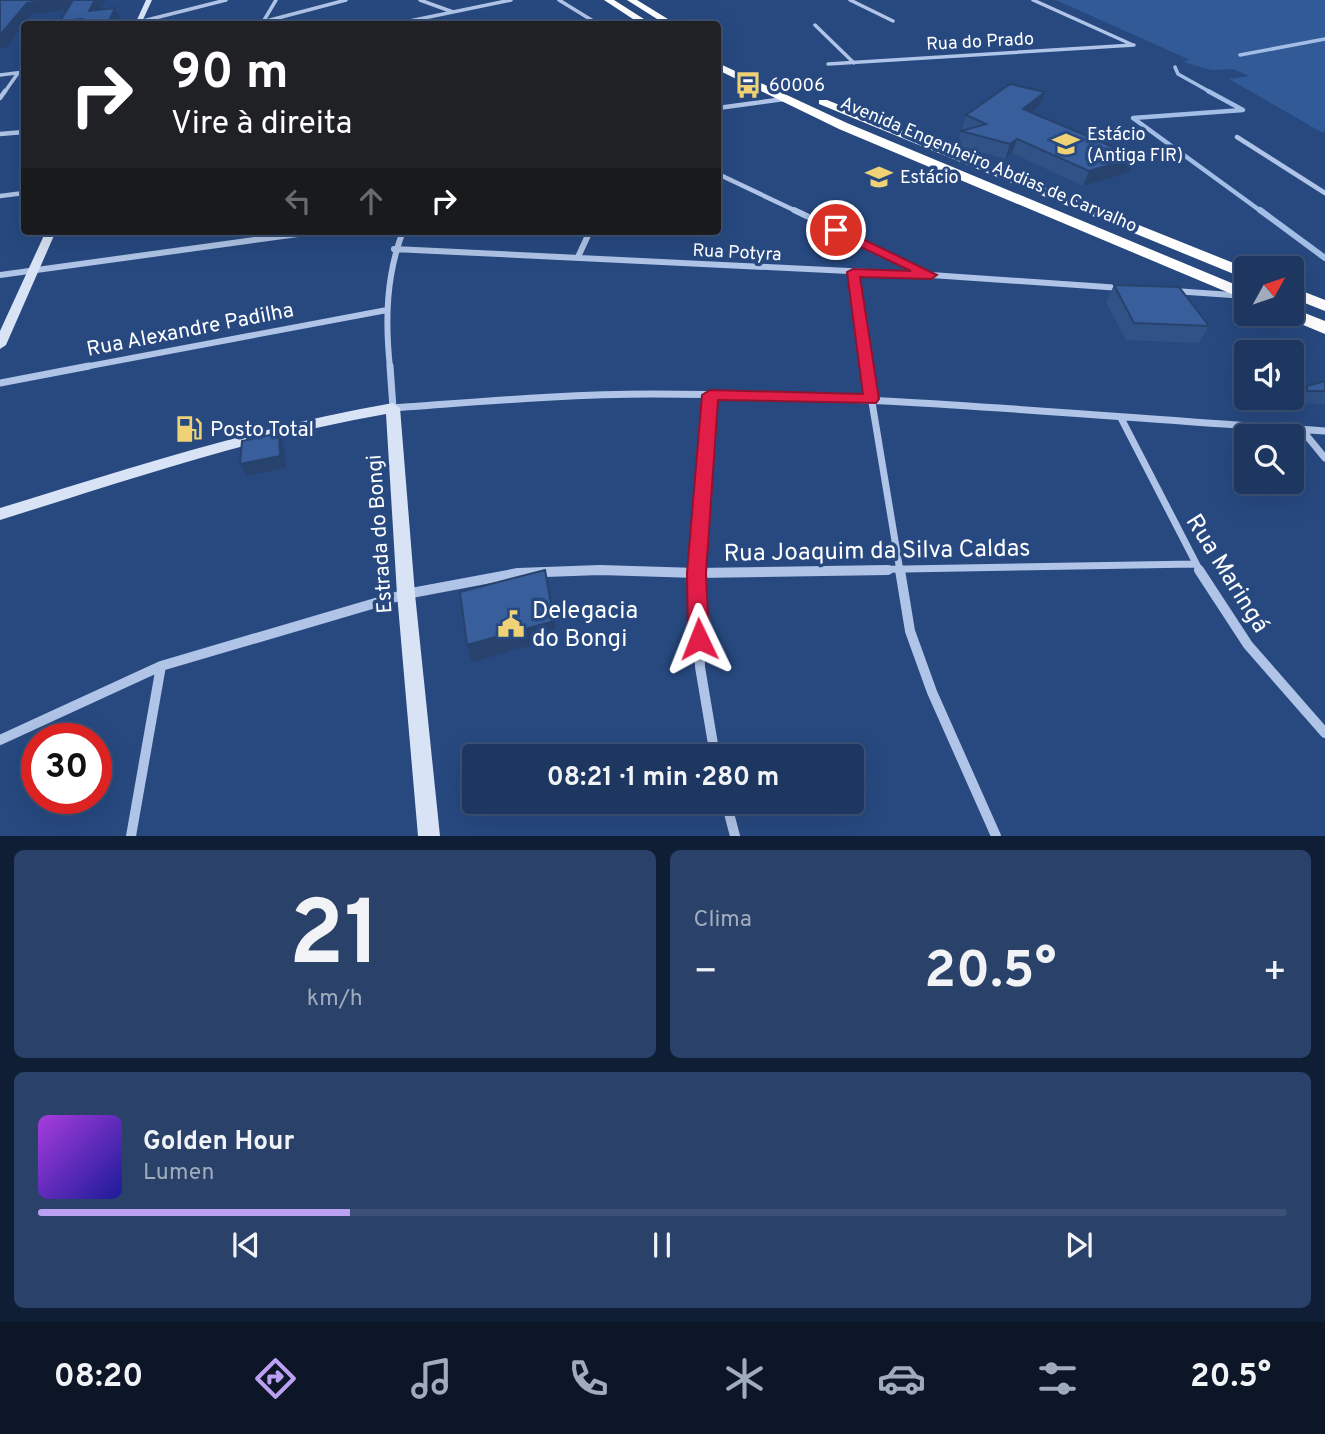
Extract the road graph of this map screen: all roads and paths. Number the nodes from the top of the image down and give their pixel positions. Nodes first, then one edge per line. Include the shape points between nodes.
1 (149, 0) edge
2 (226, 0) edge
3 (276, 0) edge
4 (346, 0) edge
5 (420, 0) edge
6 (511, 0) edge
7 (559, 0) edge
8 (608, 0) edge
9 (631, 0) edge
10 (850, 0) edge
11 (1033, 0) edge
12 (454, 12) junction
13 (139, 21) edge
14 (146, 21) edge
15 (264, 21) edge
16 (267, 21) edge
17 (410, 21) edge
18 (593, 21) edge
19 (642, 21) edge
20 (666, 21) edge
21 (893, 21) dead end
22 (815, 25) dead end
23 (721, 52) edge
24 (853, 63) junction
25 (828, 64) dead end
26 (721, 68) edge
27 (21, 72) edge
28 (18, 73) junction
29 (0, 75) edge
30 (0, 98) edge
31 (784, 99) junction
32 (721, 108) edge
33 (21, 132) edge
34 (0, 134) edge
35 (1237, 137) dead end
36 (721, 175) edge
37 (21, 193) edge
38 (1325, 193) edge
39 (0, 196) edge
40 (49, 235) edge
41 (291, 235) edge
42 (401, 235) edge
43 (588, 235) edge
44 (394, 249) junction
45 (578, 257) junction
46 (1234, 269) edge
47 (35, 270) junction
48 (853, 272) junction
49 (0, 275) edge
50 (931, 275) junction
51 (1123, 288) edge
52 (1164, 290) edge
53 (1234, 290) edge
54 (1234, 294) edge
55 (1304, 297) edge
56 (1325, 306) edge
57 (387, 310) junction
58 (1304, 319) edge
59 (1325, 328) edge
60 (0, 345) edge
61 (0, 383) edge
62 (710, 395) junction
63 (871, 399) junction
64 (393, 408) junction
65 (1121, 418) junction
66 (1234, 425) edge
67 (1304, 430) edge
68 (1325, 431) edge
69 (1304, 432) edge
70 (1325, 458) edge
71 (0, 514) edge
72 (1195, 564) junction
73 (899, 568) junction
74 (697, 573) junction
75 (406, 594) junction
76 (161, 666) junction
77 (1325, 733) edge
78 (0, 740) edge
79 (712, 744) edge
80 (729, 814) edge
81 (131, 835) edge
82 (429, 835) edge
83 (735, 835) edge
84 (996, 835) edge

1 - 13 main road
2 - 14 street
3 - 15 street
4 - 16 street
5 - 12 street
6 - 12 street
7 - 18 street
8 - 19 highway
9 - 20 highway
10 - 21 street
11 - 24 street, Rua do Prado via 1134,45
12 - 17 street
22 - 24 street
23 - 46 highway, Avenida Engenheiro Abdias de Carvalho via 827,103
24 - 25 street, Rua do Prado
26 - 31 highway, Avenida Engenheiro Abdias de Carvalho
27 - 28 street
28 - 29 street
28 - 30 street
31 - 32 street
31 - 53 highway, Avenida Engenheiro Abdias de Carvalho
33 - 34 street
35 - 38 street
36 - 50 street
37 - 39 street
40 - 47 main road
41 - 47 street
42 - 44 street, Estrada do Bongi
43 - 45 street
44 - 45 street, Rua Potyra
44 - 57 street, Estrada do Bongi via 387,278
45 - 48 street, Rua Potyra
47 - 49 street
47 - 60 main road
48 - 50 street, Rua Potyra
48 - 63 street
50 - 51 street, Rua Potyra
52 - 54 street
55 - 56 highway
57 - 61 street, Rua Alexandre Padilha
57 - 64 street, Estrada do Bongi
58 - 59 highway
62 - 63 street
62 - 64 street via 573,395
62 - 74 street
63 - 65 street
63 - 73 street
64 - 71 main road via 248,437
64 - 75 main road, Estrada do Bongi
65 - 66 street
65 - 72 street, Rua Maringá
67 - 68 street
69 - 70 street
72 - 73 street, Rua Joaquim da Silva Caldas
72 - 77 street, Rua Maringá via 1248,645
73 - 74 street, Rua Joaquim da Silva Caldas
73 - 84 street via 910,631 932,692
74 - 75 street, Rua Joaquim da Silva Caldas via 518,573
74 - 79 street via 699,661
75 - 76 street, Rua Joaquim da Silva Caldas
75 - 82 main road, Estrada do Bongi
76 - 78 street, Rua Joaquim da Silva Caldas
76 - 81 street
80 - 83 street

